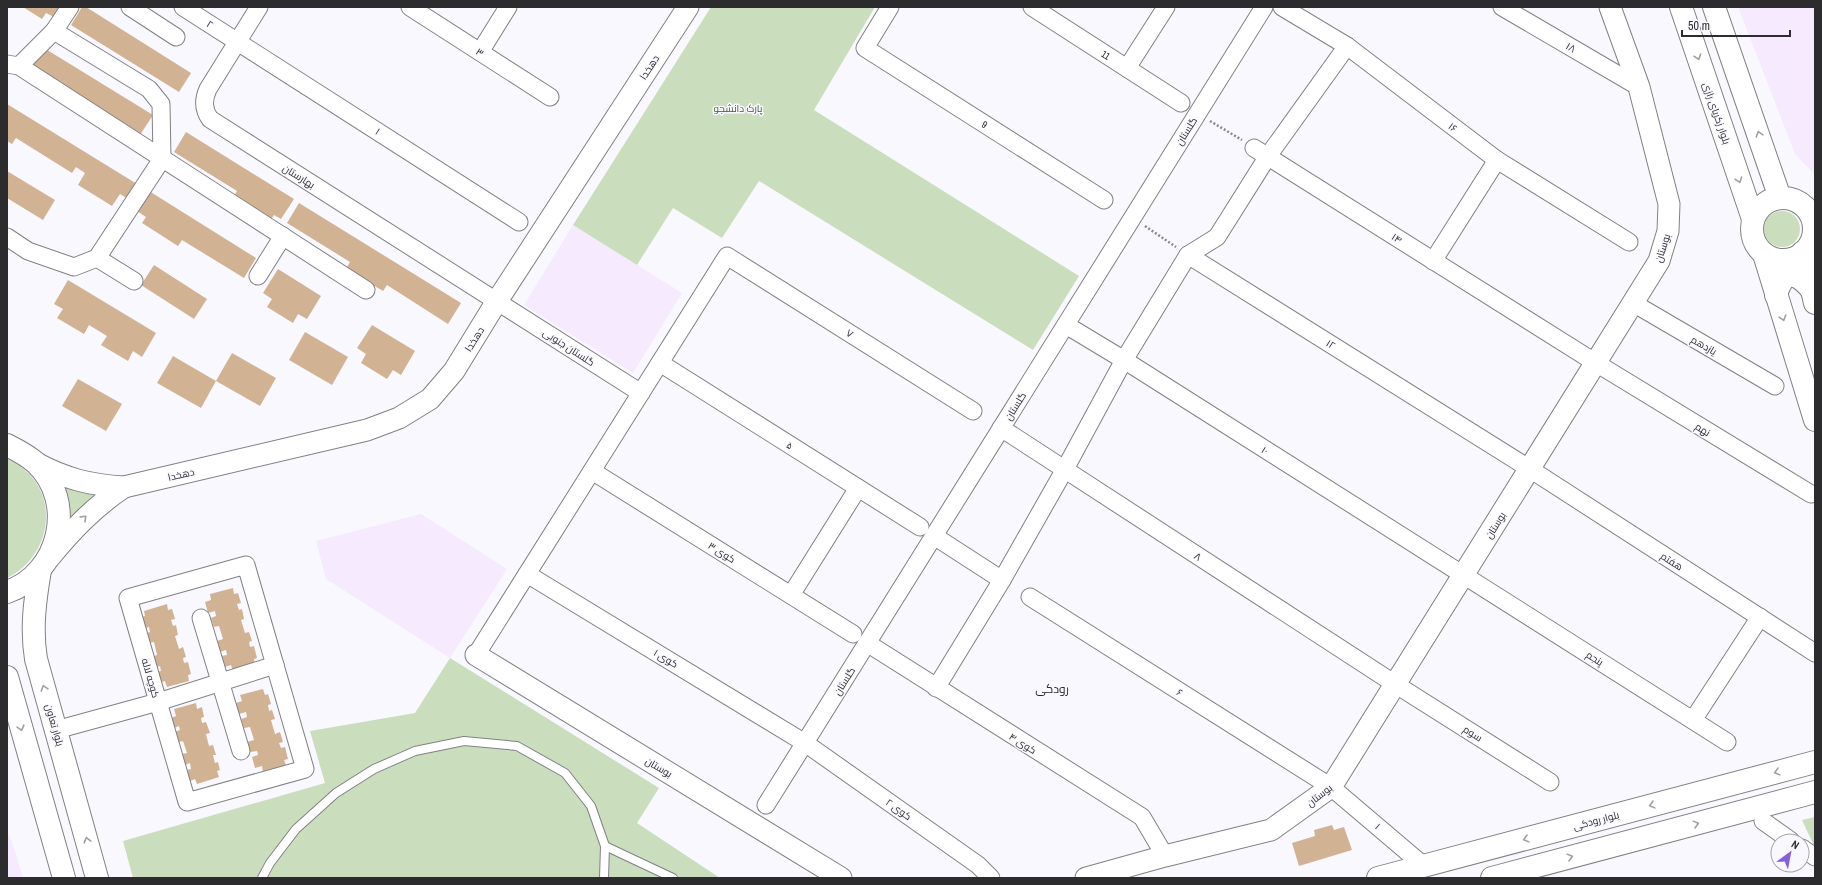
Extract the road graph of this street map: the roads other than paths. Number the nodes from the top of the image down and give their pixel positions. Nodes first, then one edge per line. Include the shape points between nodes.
1 (70, 7) edge
2 (130, 7) edge
3 (183, 7) edge
4 (259, 7) edge
5 (410, 7) edge
6 (508, 7) edge
7 (688, 7) edge
8 (890, 7) edge
9 (1032, 7) edge
10 (1166, 7) edge
11 (1264, 7) edge
12 (1282, 7) edge
13 (1502, 7) edge
14 (1610, 7) edge
15 (1681, 7) edge
16 (1714, 7) edge
17 (54, 31) junction
18 (176, 37) dead end
19 (237, 41) junction
20 (1347, 46) junction
21 (480, 52) junction
22 (13, 65) edge
23 (1127, 68) junction
24 (1639, 87) junction
25 (550, 97) dead end
26 (1181, 103) dead end
27 (1261, 152) junction
28 (162, 159) junction
29 (1497, 160) junction
30 (1104, 200) dead end
31 (1797, 201) edge
32 (1753, 220) junction
33 (519, 222) dead end
34 (283, 236) junction
35 (7, 237) edge
36 (1810, 240) edge
37 (1629, 242) dead end
38 (1764, 254) junction
39 (1188, 255) junction
40 (97, 258) junction
41 (1433, 261) junction
42 (258, 276) dead end
43 (134, 281) dead end
44 (366, 290) dead end
45 (1776, 295) junction
46 (1813, 296) edge
47 (497, 301) junction
48 (1633, 303) junction
49 (1066, 325) junction
50 (1124, 360) junction
51 (660, 363) junction
52 (1596, 363) junction
53 (1775, 386) dead end
54 (641, 393) junction
55 (973, 411) dead end
56 (1815, 420) edge
57 (1001, 428) junction
58 (10, 446) edge
59 (36, 464) junction
60 (1065, 469) junction
61 (1530, 469) junction
62 (592, 471) junction
63 (124, 487) junction
64 (858, 488) junction
65 (1811, 494) dead end
66 (927, 531) junction
67 (44, 564) junction
68 (527, 574) junction
69 (1463, 576) junction
70 (1002, 580) junction
71 (7, 592) edge
72 (791, 595) junction
73 (1030, 597) dead end
74 (1760, 617) junction
75 (201, 618) dead end
76 (852, 634) dead end
77 (867, 643) junction
78 (1815, 652) edge
79 (476, 655) joint
80 (275, 665) junction
81 (7, 677) edge
82 (220, 682) junction
83 (1395, 684) junction
84 (936, 688) junction
85 (158, 702) junction
86 (1693, 720) junction
87 (56, 730) junction
88 (1727, 742) dead end
89 (805, 743) junction
90 (241, 751) dead end
91 (1814, 762) edge
92 (1550, 782) dead end
93 (1331, 787) junction
94 (1815, 792) edge
95 (766, 805) dead end
96 (1763, 821) dead end
97 (1780, 833) edge
98 (605, 846) junction
99 (1165, 856) junction
100 (1424, 866) junction
101 (64, 878) edge
102 (97, 878) edge
103 (262, 878) edge
104 (604, 878) edge
105 (673, 878) edge
106 (841, 878) edge
107 (991, 878) edge
108 (1086, 878) edge
109 (1378, 878) edge
110 (1492, 878) edge

1 - 17 street
2 - 18 street
3 - 19 street, ۲
4 - 19 street, بهارستان
5 - 21 street, ۳
6 - 21 street
7 - 47 street, دهخدا
8 - 30 street, 9 via 865,48
9 - 23 street, 11
10 - 23 street
11 - 49 street, گلستان
12 - 20 street, ۱۶
13 - 24 street, ۱۸
14 - 24 street, بوستان
15 -> 32 main road, بلوار زکریای رازی
31 -> 16 main road
17 - 22 street
17 - 28 street via 149,89 162,104
19 - 33 street, ۱
19 - 47 street, بهارستان via 206,94 205,110 210,119
20 - 27 street
20 - 29 street, ۱۶
21 - 25 street, ۳
22 - 28 street
23 - 26 street, 11
24 - 48 street, بوستان via 1670,204 1668,231 1659,261
27 - 39 street via 1217,238
27 - 41 street, ۱۴
28 - 34 street
28 - 40 street
29 - 37 street, ۱۶
29 - 41 street
31 - 32 main road via 1771,200 1757,211
31 - 36 main road via 1810,214 1813,221
32 - 38 main road via 1753,238
34 - 42 street
34 - 44 street
35 - 40 street via 28,250 74,267
36 - 38 main road via 1792,258 1784,260
36 - 46 main road
38 - 45 main road
39 - 50 street
39 - 61 street, ۱۲
40 - 43 street
41 - 52 street, ۱۴
45 - 46 main road via 1780,283 1786,277 1793,276 1802,279
45 -> 56 main road
47 - 54 street, گلستان جنوبی
47 - 63 street, دهخدا via 454,370 430,399 398,418 367,430
48 - 52 street, بوستان
48 - 53 street, یازدهم
49 - 50 street, ۱۰
49 - 57 street, گلستان
50 - 60 street
50 - 69 street, ۱۰
51 - 54 street
51 - 55 street, ۷ via 727,256
51 - 64 street, ۵
52 - 61 street, بوستان
52 - 65 street, نهم
54 - 62 street
57 - 60 street, ۸
57 - 66 street, گلستان
58 - 59 main road, بلوار تعاون
59 - 63 street via 68,479
59 - 67 main road, بلوار تعاون via 53,489 58,509 59,529 55,544
60 - 70 street
60 - 83 street, ۸
61 - 69 street, بوستان
61 - 74 street, هفتم
62 - 68 street
62 - 72 street, کوی ۳
67 -> 63 street via 85,517
64 - 66 street, ۵
64 - 72 street
66 - 70 street, ۵
66 - 77 street, گلستان
67 - 71 main road via 27,582
87 -> 67 main road, بلوار تعاون via 38,670 34,645 34,610
68 - 79 street
68 - 89 street, کوی ۱
69 - 83 street, بوستان
69 - 86 street, پنجم
70 - 84 street
72 - 76 street, کوی ۳
73 - 93 street, ۶
74 - 78 street, هفتم
74 - 86 street
75 - 82 street
77 - 84 street, کوی ۴
77 - 89 street, گلستان
79 - 106 street, بوستان
80 - 82 street
80 - 85 street, کوچه لاله via 246,565 128,598
80 - 85 street via 305,769 187,802
81 -> 101 main road
82 - 85 street
82 - 90 street
83 - 92 street, سوم
83 - 93 street, بوستان
84 - 99 street, کوی ۴ via 1142,817
85 - 87 street, کوچه لاله
86 - 88 street, پنجم
102 -> 87 main road, بلوار تعاون
89 - 95 street, گلستان
89 - 107 street, کوی ۲ via 978,865
91 -> 100 main road, بلوار رودکی
93 - 99 street, بوستان via 1271,830
93 - 100 street, ۱
110 -> 94 main road
96 - 97 street
98 - 103 lane via 591,806 564,772 517,746 464,741 415,751 374,769 336,793 296,829
98 - 104 lane
98 - 105 lane
99 - 108 street, بوستان
100 - 109 main road, بلوار رودکی

